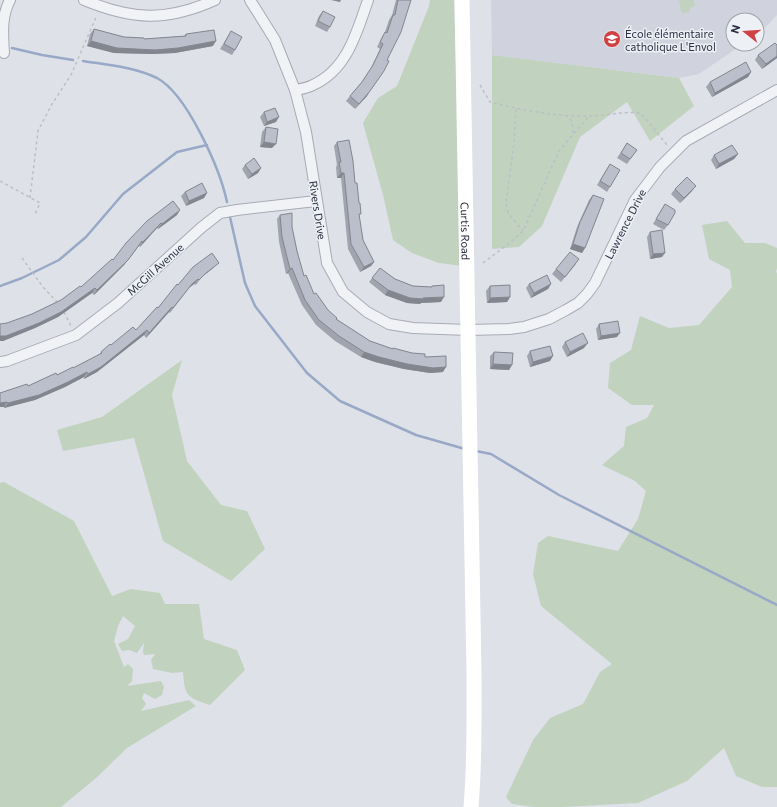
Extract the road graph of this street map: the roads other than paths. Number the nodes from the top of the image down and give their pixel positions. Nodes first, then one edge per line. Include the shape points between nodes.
1 (10, 0) edge
2 (84, 0) edge
3 (215, 0) edge
4 (250, 0) edge
5 (368, 0) edge
6 (462, 0) edge
7 (4, 53) dead end
8 (295, 90) junction
9 (777, 90) edge
10 (316, 201) junction
11 (468, 330) junction
12 (0, 362) edge
13 (471, 807) edge

1 - 7 street via 2,26
2 - 3 street via 100,7 136,15 158,16 182,12
4 - 8 street, Rivers Drive via 275,40
5 - 8 street via 357,33 344,59 332,73 313,85
6 - 11 main road, Curtis Road
8 - 10 street, Rivers Drive via 306,132
9 - 11 street, Lawrence Drive via 686,141 674,152 646,183 635,200 595,283 578,303 549,319 524,326
10 - 11 street, Rivers Drive via 327,263 343,292 368,312 389,324 413,328
10 - 12 street, McGill Avenue via 220,214 202,227 118,303 76,335
11 - 13 main road, Curtis Road via 474,702

